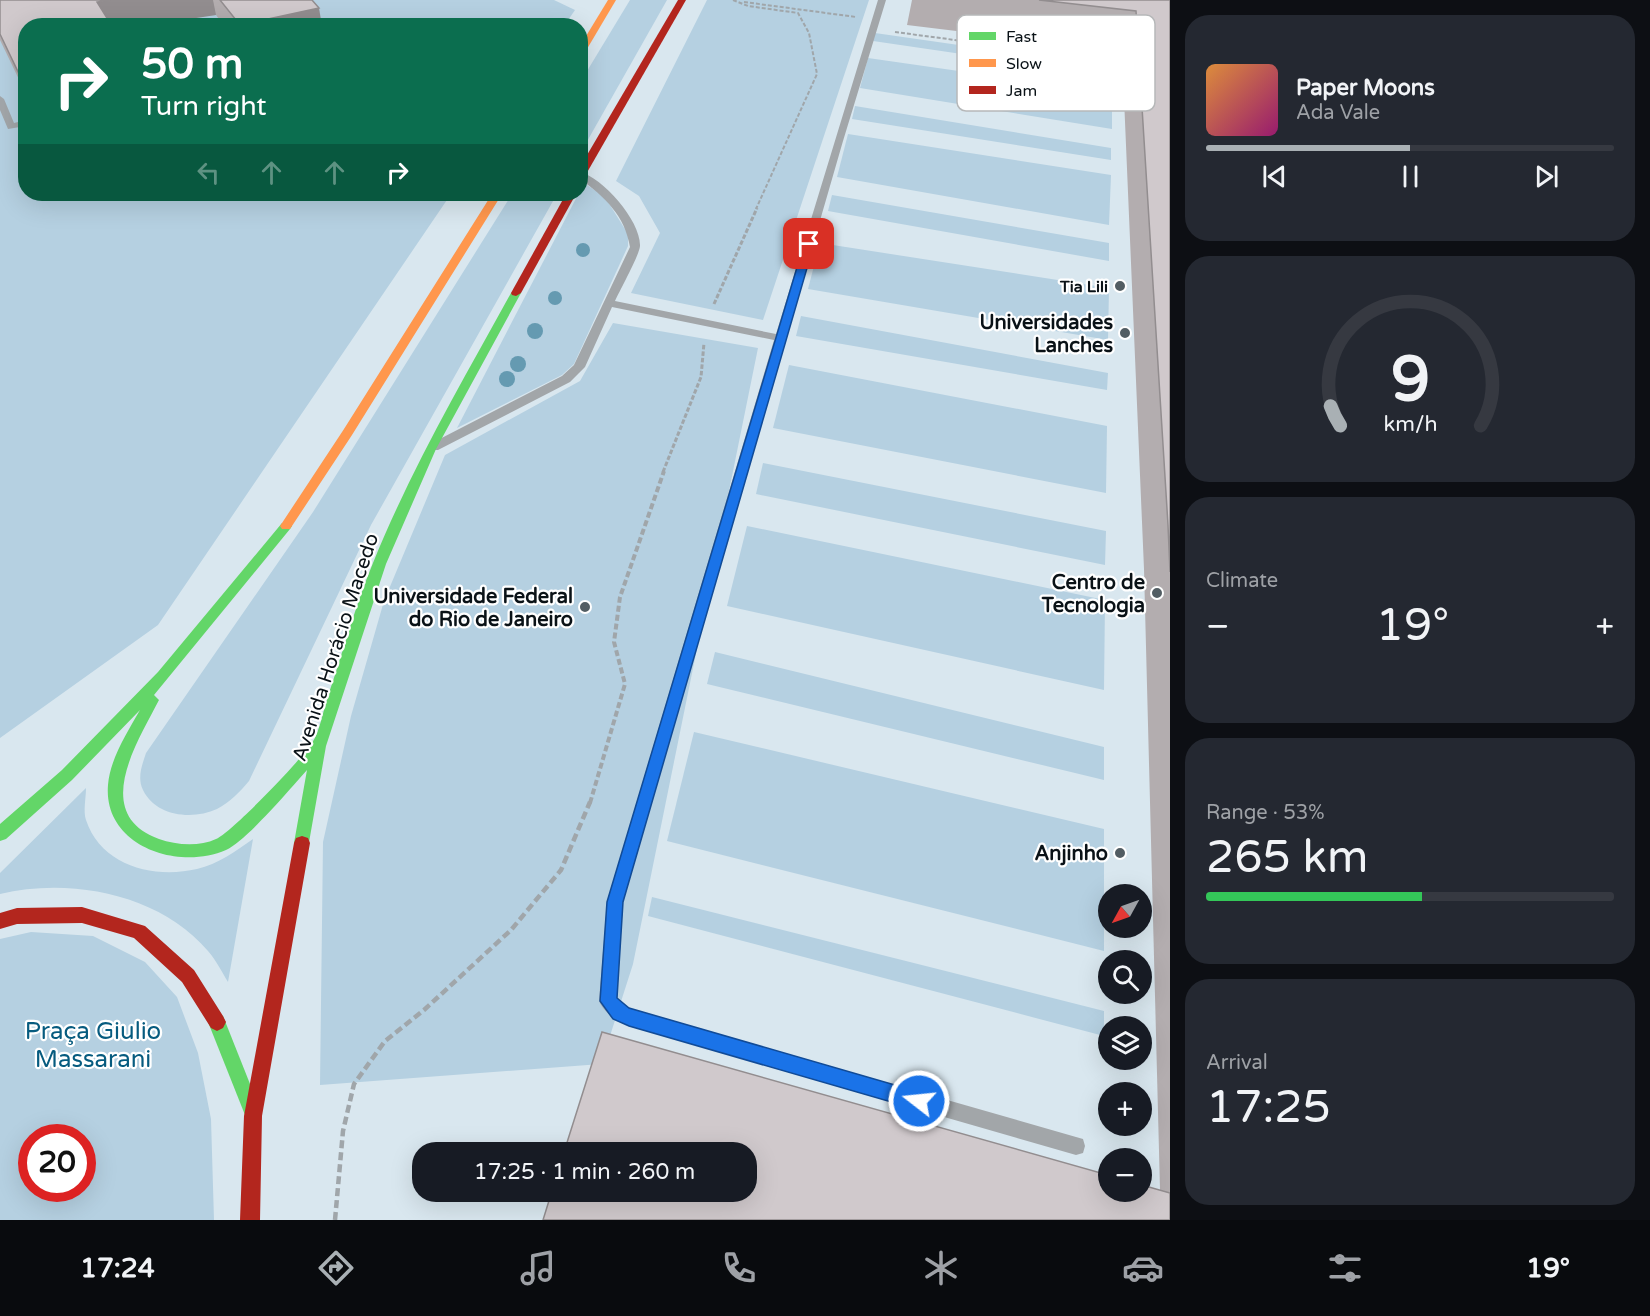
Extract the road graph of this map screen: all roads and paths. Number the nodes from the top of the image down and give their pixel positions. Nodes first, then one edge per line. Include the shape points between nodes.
1 (612, 0) edge
2 (682, 0) edge
3 (733, 0) edge
4 (882, 0) edge
5 (875, 20) junction
6 (588, 40) edge
7 (957, 40) edge
8 (0, 99) edge
9 (18, 125) edge
10 (588, 163) edge
11 (588, 180) edge
12 (493, 201) edge
13 (567, 201) edge
14 (609, 303) junction
15 (705, 323) junction
16 (781, 338) junction
17 (430, 450) junction
18 (163, 676) junction
19 (319, 746) junction
20 (0, 834) edge
21 (0, 921) edge
22 (253, 1116) junction
23 (1076, 1146) dead end
24 (250, 1220) edge
25 (335, 1220) edge

1 - 6 street
2 - 10 street
3 - 5 path
3 - 15 path via 798,13 803,18 817,74
4 - 5 lane
5 - 7 path via 898,22 895,32
5 - 16 lane
8 - 9 lane via 11,127
11 - 14 lane via 611,197 634,235 635,247
12 - 18 street via 278,537
13 - 17 street, Avenida Horácio Macedo
14 - 15 lane
14 - 17 lane via 573,373
15 - 16 lane
15 - 25 path via 701,377 673,443 620,597 614,642 625,684 585,818 561,870 511,930 385,1041 354,1083 343,1131
16 - 23 lane via 615,902 608,1001 629,1017
17 - 19 street, Avenida Horácio Macedo via 379,564
18 - 19 street via 128,750 115,788 119,813 133,835 161,850 191,853 222,844 252,821
18 - 20 street via 67,775
19 - 22 street, Avenida Horácio Macedo
21 - 22 street via 17,916 82,915 139,932 188,976 221,1028
22 - 24 street

